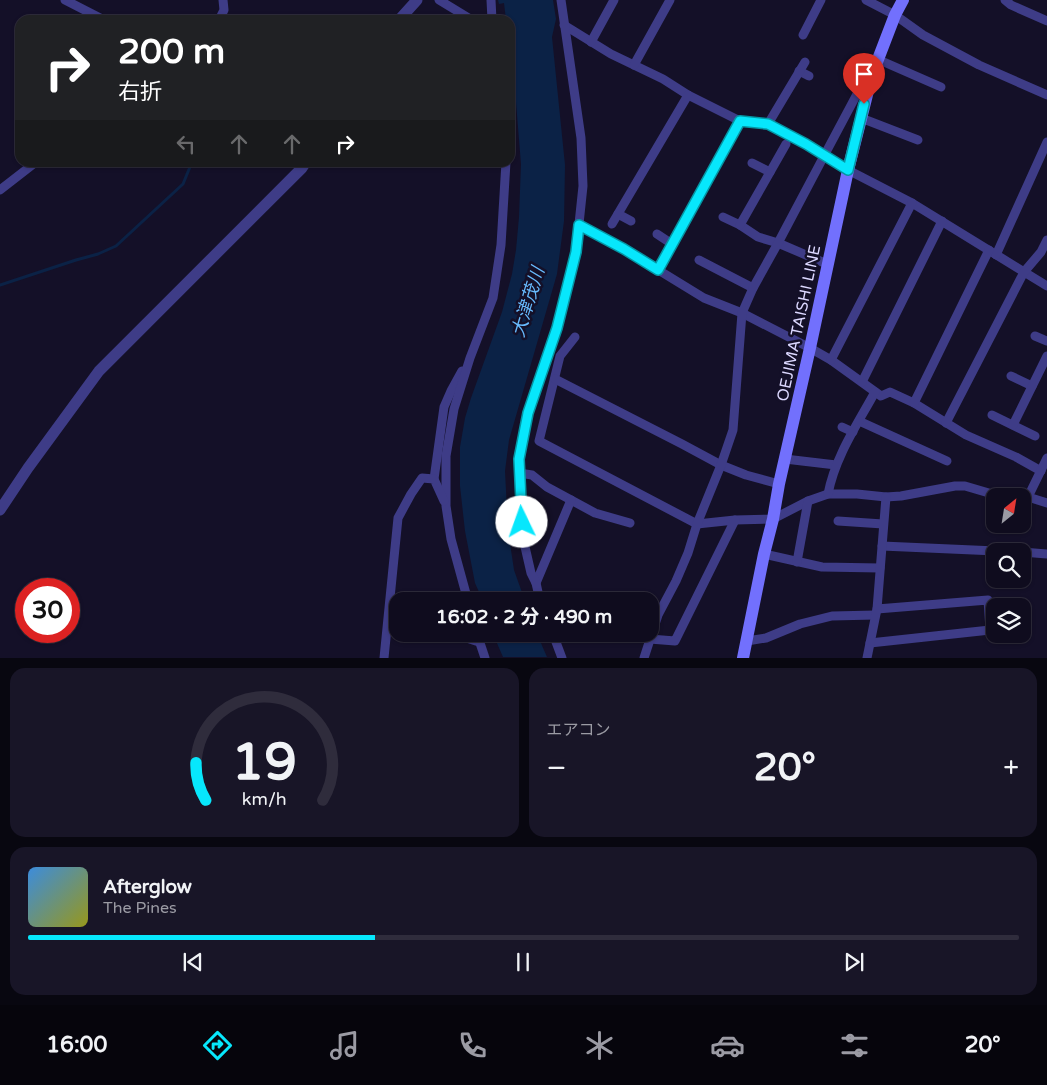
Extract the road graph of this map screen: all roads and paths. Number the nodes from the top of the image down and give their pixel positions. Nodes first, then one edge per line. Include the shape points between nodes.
1 (65, 0) edge
2 (223, 0) edge
3 (417, 0) edge
4 (439, 0) edge
5 (561, 0) edge
6 (614, 0) edge
7 (670, 0) edge
8 (822, 0) edge
9 (866, 0) edge
10 (903, 0) edge
11 (1005, 0) edge
12 (95, 15) edge
13 (222, 15) edge
14 (404, 15) edge
15 (464, 15) edge
16 (895, 15) junction
17 (1047, 22) edge
18 (564, 25) junction
19 (803, 35) dead end
20 (591, 42) junction
21 (877, 60) junction
22 (805, 62) dead end
23 (634, 65) junction
24 (799, 71) junction
25 (872, 75) junction
26 (809, 76) dead end
27 (941, 87) dead end
28 (1047, 94) edge
29 (688, 95) junction
30 (861, 118) junction
31 (740, 121) junction
32 (768, 124) junction
33 (918, 140) dead end
34 (1047, 142) edge
35 (786, 144) dead end
36 (824, 156) junction
37 (752, 163) dead end
38 (30, 167) edge
39 (303, 167) edge
40 (506, 167) edge
41 (848, 170) junction
42 (770, 172) junction
43 (0, 190) edge
44 (912, 203) junction
45 (618, 214) junction
46 (723, 216) dead end
47 (631, 221) dead end
48 (942, 221) junction
49 (612, 224) dead end
50 (740, 224) junction
51 (579, 225) junction
52 (657, 234) dead end
53 (1047, 240) edge
54 (672, 244) junction
55 (778, 244) junction
56 (993, 253) junction
57 (699, 260) dead end
58 (827, 264) junction
59 (658, 270) junction
60 (1024, 272) junction
61 (1047, 286) edge
62 (753, 288) junction
63 (742, 313) junction
64 (1035, 336) dead end
65 (575, 337) dead end
66 (1047, 341) edge
67 (810, 348) junction
68 (1047, 356) edge
69 (470, 358) junction
70 (831, 360) junction
71 (1011, 376) dead end
72 (555, 379) junction
73 (862, 382) junction
74 (1032, 386) junction
75 (875, 392) junction
76 (914, 403) junction
77 (992, 416) dead end
78 (859, 421) junction
79 (946, 423) junction
80 (1013, 425) junction
81 (842, 426) dead end
82 (853, 432) junction
83 (1035, 436) dead end
84 (1047, 458) edge
85 (785, 459) junction
86 (947, 461) dead end
87 (722, 465) junction
88 (836, 465) junction
89 (1041, 471) junction
90 (519, 473) junction
91 (434, 479) junction
92 (779, 484) junction
93 (1031, 490) edge
94 (986, 492) edge
95 (828, 494) junction
96 (886, 497) junction
97 (571, 500) junction
98 (1031, 500) edge
99 (808, 501) junction
100 (1047, 503) edge
101 (446, 506) junction
102 (0, 510) edge
103 (773, 519) junction
104 (735, 520) junction
105 (838, 521) dead end
106 (630, 523) dead end
107 (698, 524) junction
108 (884, 524) junction
109 (882, 546) junction
110 (986, 551) edge
111 (1031, 553) edge
112 (764, 554) junction
113 (1047, 554) edge
114 (797, 562) junction
115 (880, 568) junction
116 (536, 582) junction
117 (394, 592) edge
118 (466, 592) edge
119 (538, 592) edge
120 (659, 612) edge
121 (876, 612) junction
122 (389, 634) edge
123 (659, 640) edge
124 (747, 641) junction
125 (479, 642) edge
126 (556, 642) edge
127 (649, 642) edge
128 (870, 643) junction
129 (384, 658) edge
130 (485, 658) edge
131 (562, 658) edge
132 (644, 658) edge
133 (743, 658) edge
134 (867, 658) edge

1 - 12 street
2 - 13 street
3 - 14 street
4 - 15 street
5 - 18 street
6 - 20 street
7 - 23 street
8 - 19 street
9 - 16 street
10 - 16 main road, OEJIMA TAISHI LINE
11 - 17 street
16 - 21 main road, OEJIMA TAISHI LINE
16 - 28 street via 923,35 979,65
18 - 20 street
18 - 51 street via 581,138 583,186
20 - 23 street
21 - 25 main road, OEJIMA TAISHI LINE
21 - 27 street
22 - 24 street
23 - 29 street
24 - 26 street
24 - 32 street
25 - 30 main road, OEJIMA TAISHI LINE
25 - 36 street via 857,94
29 - 31 street
29 - 45 street
30 - 33 street
30 - 41 main road, OEJIMA TAISHI LINE
31 - 32 street
31 - 54 street
32 - 36 street
34 - 56 street
35 - 42 street
36 - 41 street
36 - 55 street
37 - 42 street
38 - 43 street
39 - 102 street via 99,371
40 - 69 street via 501,245 492,298
41 - 44 street
41 - 58 main road, OEJIMA TAISHI LINE
42 - 50 street
44 - 48 street
44 - 70 street
45 - 47 street
45 - 49 street
46 - 50 street
48 - 56 street
48 - 73 street
50 - 55 street via 758,237
51 - 59 street
51 - 90 street via 576,252 557,328 528,413
52 - 54 street
53 - 60 street
54 - 59 street
55 - 58 street
55 - 62 street
56 - 60 street
56 - 76 street
57 - 62 street
58 - 67 main road, OEJIMA TAISHI LINE
59 - 63 street via 704,298
60 - 61 street
60 - 79 street
62 - 63 street
63 - 67 street
63 - 87 street via 733,430
64 - 66 street
65 - 72 street via 560,356
67 - 70 street
67 - 85 main road, OEJIMA TAISHI LINE
68 - 74 street
69 - 91 street via 444,407
69 - 101 street via 454,409 446,456
70 - 73 street
71 - 74 street
72 - 87 street
72 - 107 street via 539,441
73 - 75 street
74 - 80 street
75 - 76 street via 881,396 890,392
75 - 78 street
76 - 79 street
77 - 80 street
78 - 82 street
78 - 86 street
79 - 89 street
80 - 83 street
81 - 82 street
82 - 88 street
84 - 89 street
85 - 88 street
85 - 92 main road, OEJIMA TAISHI LINE
87 - 92 street
87 - 107 street
88 - 95 street
89 - 93 street
90 - 97 street via 532,475
90 - 116 street via 523,538
91 - 101 street
91 - 117 street via 422,478 398,518
92 - 103 main road, OEJIMA TAISHI LINE
94 - 96 street via 955,486
95 - 96 street
95 - 99 street
96 - 108 street
97 - 106 street via 595,513
97 - 116 street
98 - 100 street
99 - 103 street
99 - 114 street
101 - 118 street
103 - 104 street
103 - 112 main road, OEJIMA TAISHI LINE
104 - 107 street
104 - 123 street via 675,641
105 - 108 street
107 - 120 street via 676,581
108 - 109 street
109 - 110 street
109 - 115 street
111 - 113 street
112 - 114 street
112 - 124 main road, OEJIMA TAISHI LINE
114 - 115 street via 822,568
115 - 121 street
116 - 119 street
121 - 124 street via 832,616
121 - 128 street
121 - 128 street via 988,600 990,630
122 - 129 street
124 - 133 main road, OEJIMA TAISHI LINE
125 - 130 street
126 - 131 street
127 - 132 street
128 - 134 street

